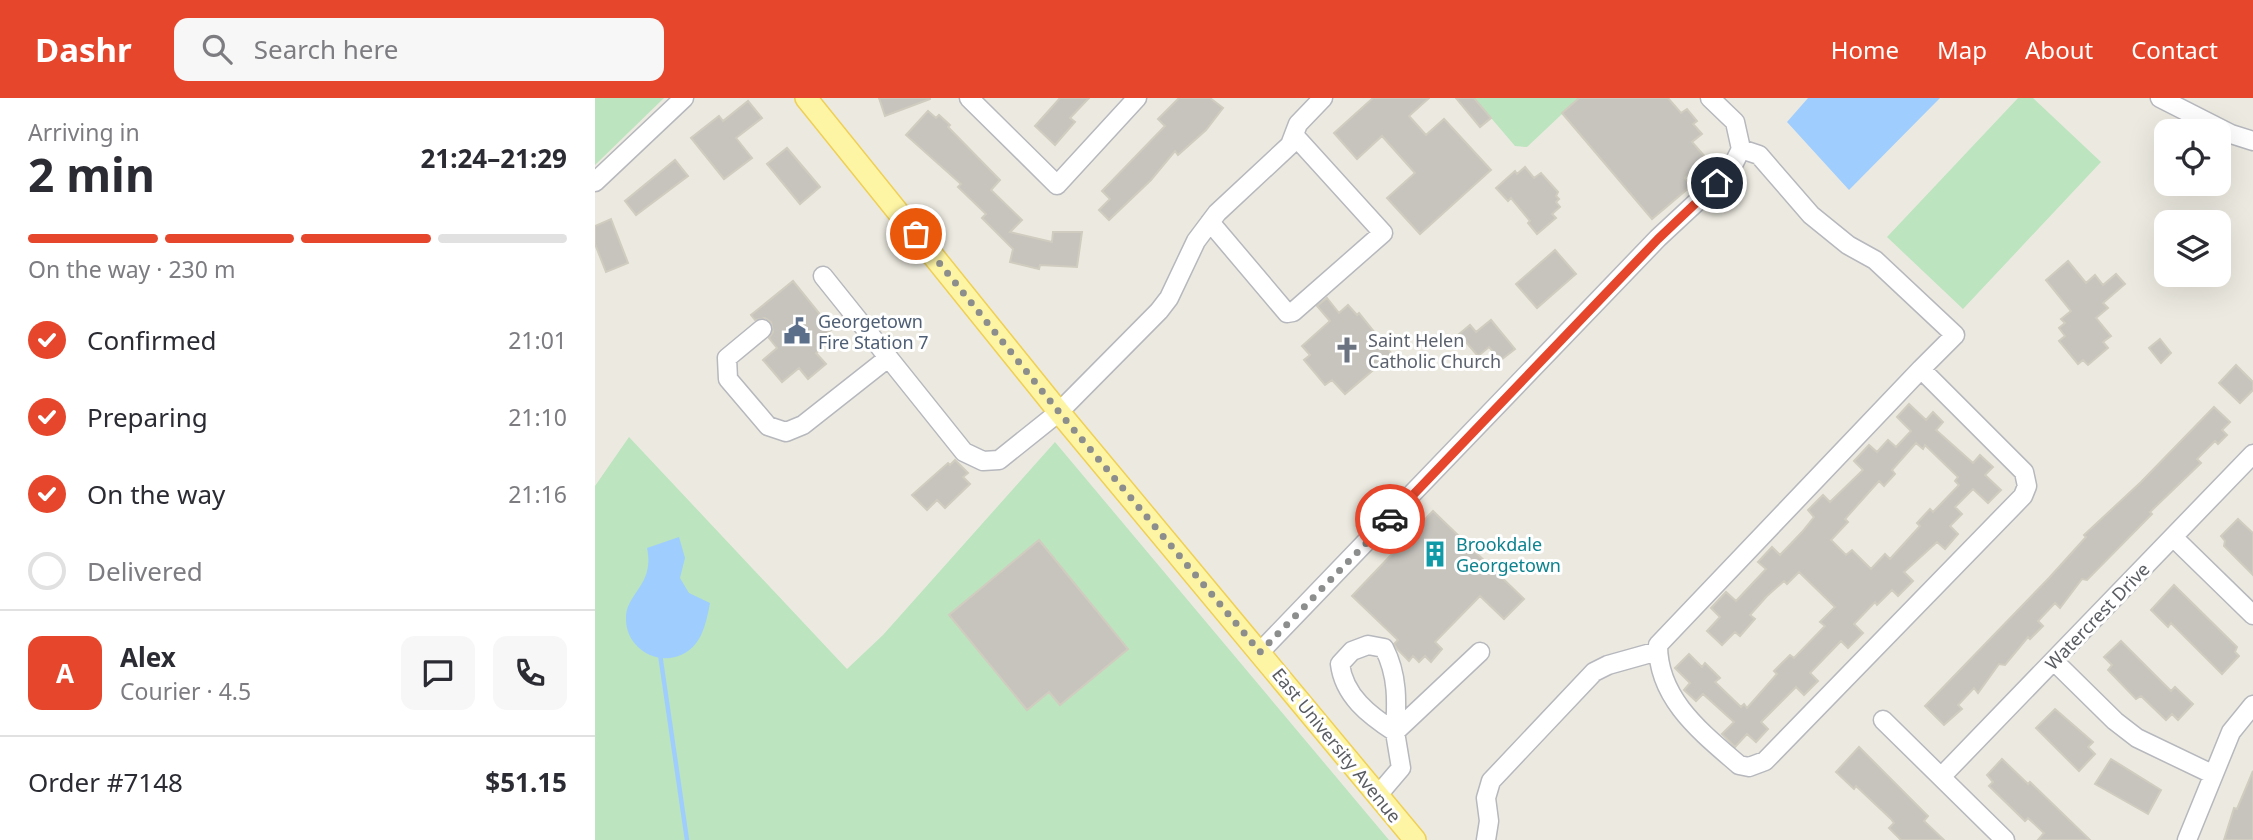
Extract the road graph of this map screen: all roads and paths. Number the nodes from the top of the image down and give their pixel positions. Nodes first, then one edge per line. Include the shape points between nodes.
1 (684, 98) edge
2 (806, 98) edge
3 (969, 98) edge
4 (1137, 98) edge
5 (1323, 98) edge
6 (1710, 98) edge
7 (2160, 98) edge
8 (1294, 135) junction
9 (2253, 141) edge
10 (1741, 149) junction
11 (595, 182) edge
12 (1210, 222) junction
13 (824, 276) dead end
14 (762, 329) dead end
15 (888, 358) junction
16 (1921, 369) junction
17 (1059, 412) junction
18 (2253, 454) edge
19 (2173, 537) junction
20 (2253, 615) edge
21 (1658, 651) junction
22 (1260, 652) junction
23 (1480, 652) dead end
24 (2054, 661) junction
25 (2253, 705) edge
26 (1882, 720) dead end
27 (1395, 732) junction
28 (2212, 774) junction
29 (1941, 777) junction
30 (1378, 795) junction
31 (1415, 840) edge
32 (1486, 840) edge
33 (2005, 840) edge
34 (2187, 840) edge

1 - 11 street
2 - 17 main road, East University Avenue
3 - 4 street via 1057,185
5 - 8 street via 1298,124
6 - 10 street via 1735,122
7 - 9 street
8 - 12 street via 1290,145
8 - 12 street via 1383,233 1287,313
10 - 16 street via 1759,155 1811,215 1875,260 1955,335
10 - 22 street via 1730,171 1658,239
12 - 17 street via 1159,311
13 - 15 street
14 - 15 street via 727,358 728,379 768,426 786,432 803,425
15 - 17 street via 964,452 983,461 999,460
16 - 21 street via 1658,645
16 - 21 street via 2024,472 2027,486 2023,496 1765,761 1739,765 1677,706 1669,695
17 - 22 main road, East University Avenue
18 - 19 street, Watercrest Drive
19 - 20 street
19 - 24 street, Watercrest Drive
21 - 32 street via 1594,672 1509,760 1491,781 1486,798
22 - 30 main road, East University Avenue
23 - 27 street
24 - 28 street via 2137,738
24 - 29 street, Watercrest Drive
25 - 28 street via 2231,732
26 - 29 street
27 - 27 street via 1394,666 1384,648 1368,645 1352,650 1341,664 1342,684 1370,715
27 - 30 street via 1401,768
28 - 34 street
29 - 33 street
30 - 31 main road, East University Avenue

